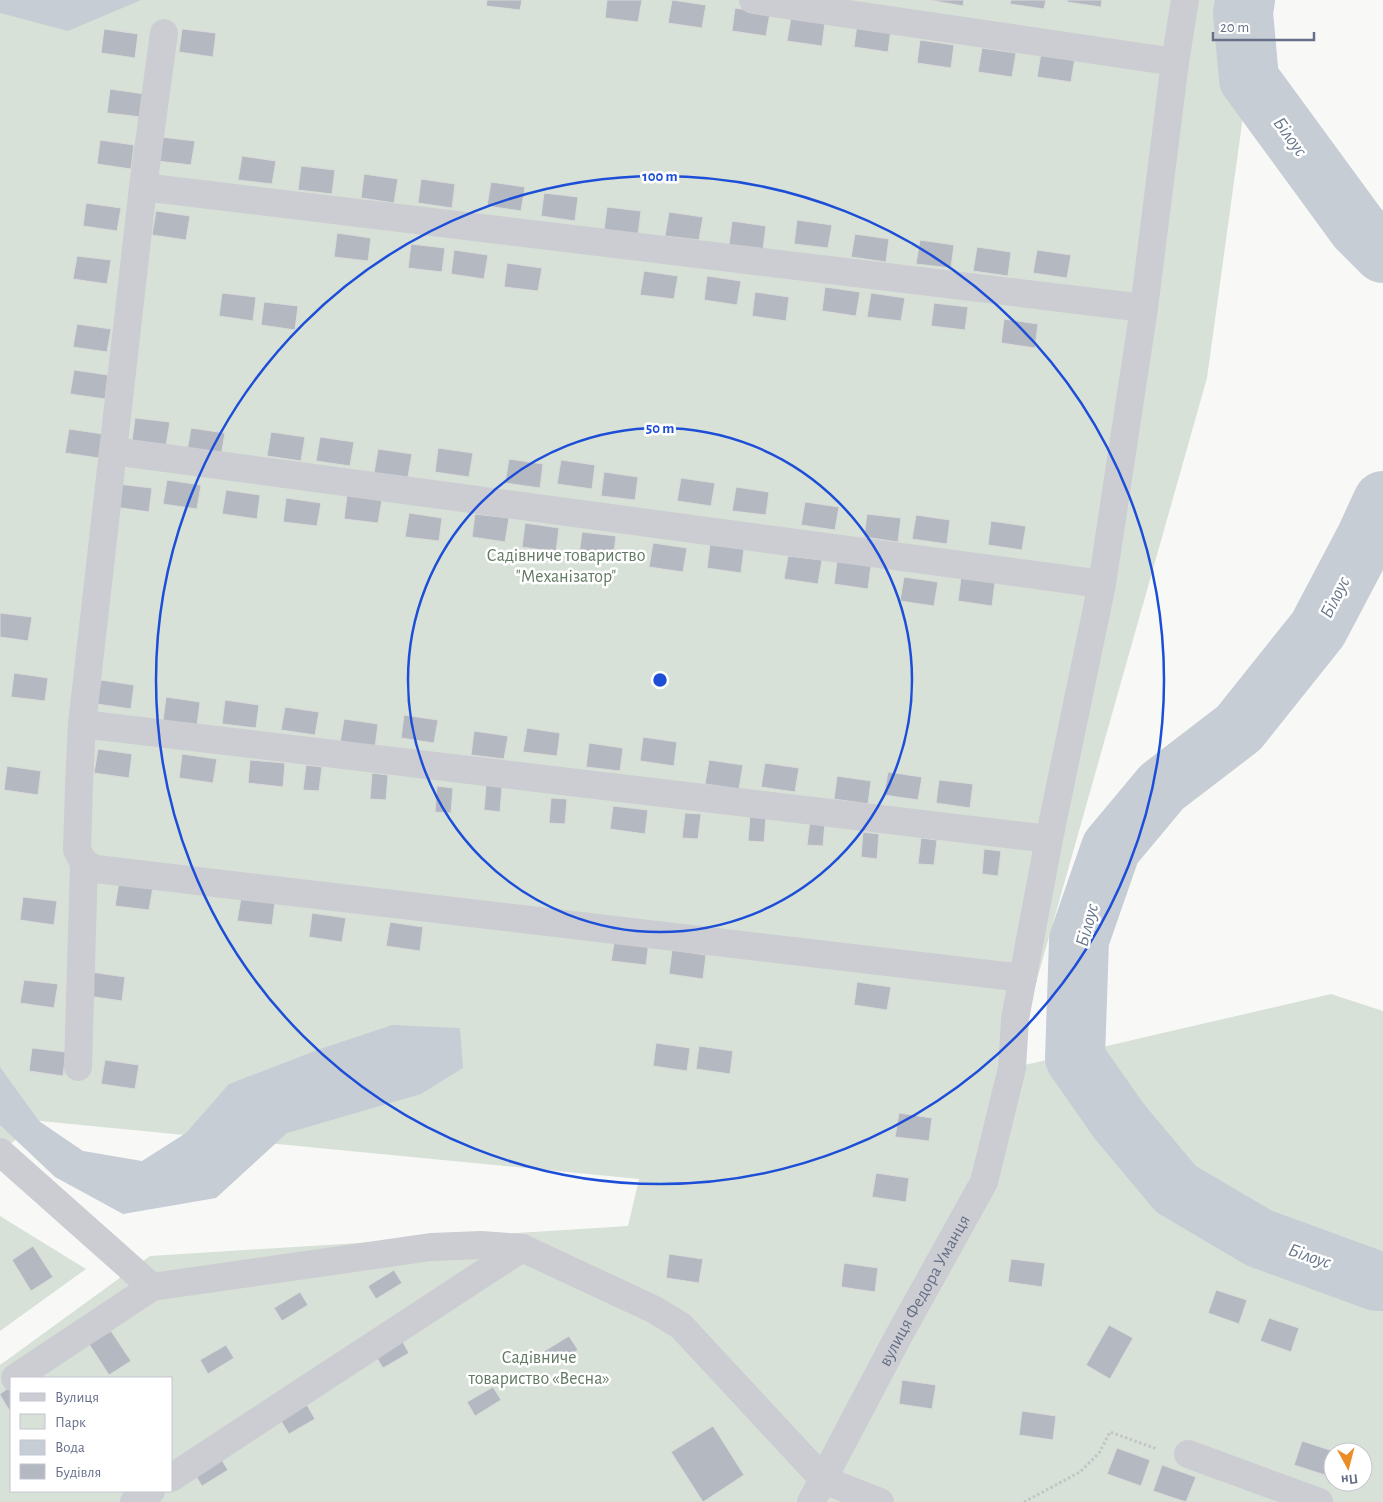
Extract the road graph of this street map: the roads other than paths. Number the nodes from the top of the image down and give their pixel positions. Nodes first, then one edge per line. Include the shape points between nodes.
1 (753, 0) edge
2 (1185, 0) edge
3 (164, 33) dead end
4 (1175, 62) junction
5 (144, 187) junction
6 (1144, 308) junction
7 (113, 452) junction
8 (1102, 584) junction
9 (82, 724) junction
10 (1049, 839) junction
11 (84, 863) junction
12 (1023, 978) junction
13 (78, 1067) dead end
14 (0, 1152) edge
15 (522, 1248) junction
16 (152, 1287) junction
17 (17, 1377) edge
18 (1188, 1454) road end
19 (172, 1477) edge
20 (818, 1491) edge
21 (149, 1492) edge
22 (134, 1502) edge
23 (880, 1502) edge
24 (1319, 1502) edge

1 - 4 street
2 - 4 street, вулиця Федора Уманця
3 - 5 street
4 - 6 street, вулиця Федора Уманця
5 - 6 street
5 - 7 street
6 - 8 street, вулиця Федора Уманця
7 - 8 street
7 - 9 street
8 - 10 street, вулиця Федора Уманця
9 - 10 street
9 - 11 street via 77,850
10 - 12 street, вулиця Федора Уманця
11 - 12 street via 96,869
11 - 13 street
12 - 20 street, вулиця Федора Уманця via 1015,1019 1012,1068 984,1182
14 - 16 street
15 - 16 street via 481,1245 431,1247
15 - 19 street
15 - 20 street via 653,1309 681,1326
16 - 17 street
18 - 24 street
20 - 23 street
21 - 22 street

